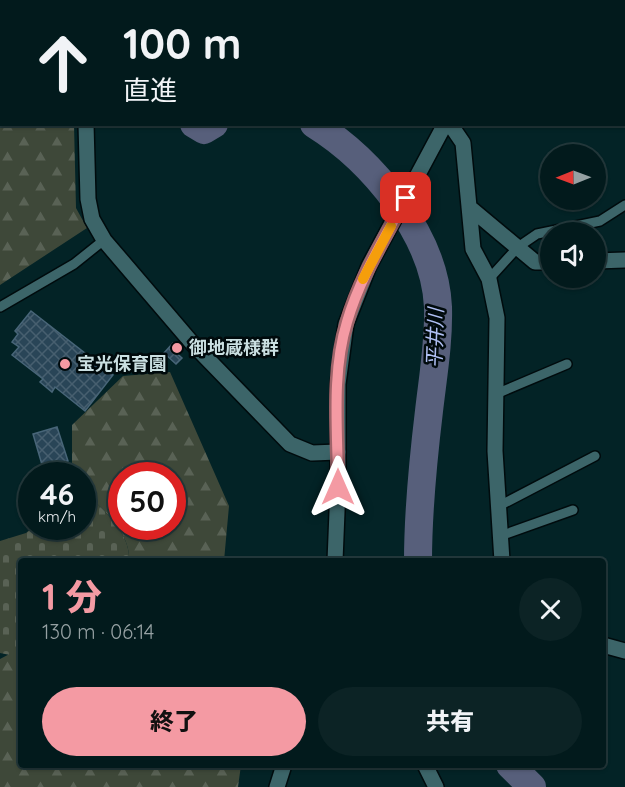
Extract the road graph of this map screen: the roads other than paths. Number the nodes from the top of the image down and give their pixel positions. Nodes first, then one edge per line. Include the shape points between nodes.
1 (86, 126) edge
2 (447, 126) edge
3 (450, 126) edge
4 (625, 205) edge
5 (469, 207) junction
6 (104, 240) junction
7 (518, 247) junction
8 (625, 260) edge
9 (606, 261) edge
10 (540, 262) edge
11 (489, 279) junction
12 (0, 307) edge
13 (567, 364) dead end
14 (496, 394) junction
15 (338, 452) junction
16 (595, 456) dead end
17 (499, 506) junction
18 (573, 510) dead end
19 (500, 536) junction
20 (335, 558) edge
21 (502, 558) edge
22 (606, 646) edge
23 (625, 651) edge
24 (283, 768) edge
25 (426, 768) edge
26 (277, 787) edge
27 (436, 787) edge

1 - 6 street via 88,199 92,219
2 - 15 street via 356,294 346,324 338,384
3 - 5 street via 463,143
4 - 7 lane via 600,221 537,234
5 - 7 street
5 - 11 street via 473,249
6 - 12 lane via 74,264
6 - 15 street via 192,343 290,444 312,453
7 - 10 street
7 - 11 lane
8 - 9 street
11 - 14 street via 497,318
13 - 14 lane
14 - 17 street
15 - 20 street
16 - 17 lane
17 - 19 street
18 - 19 lane
19 - 21 street
22 - 23 street
24 - 26 street
25 - 27 street

